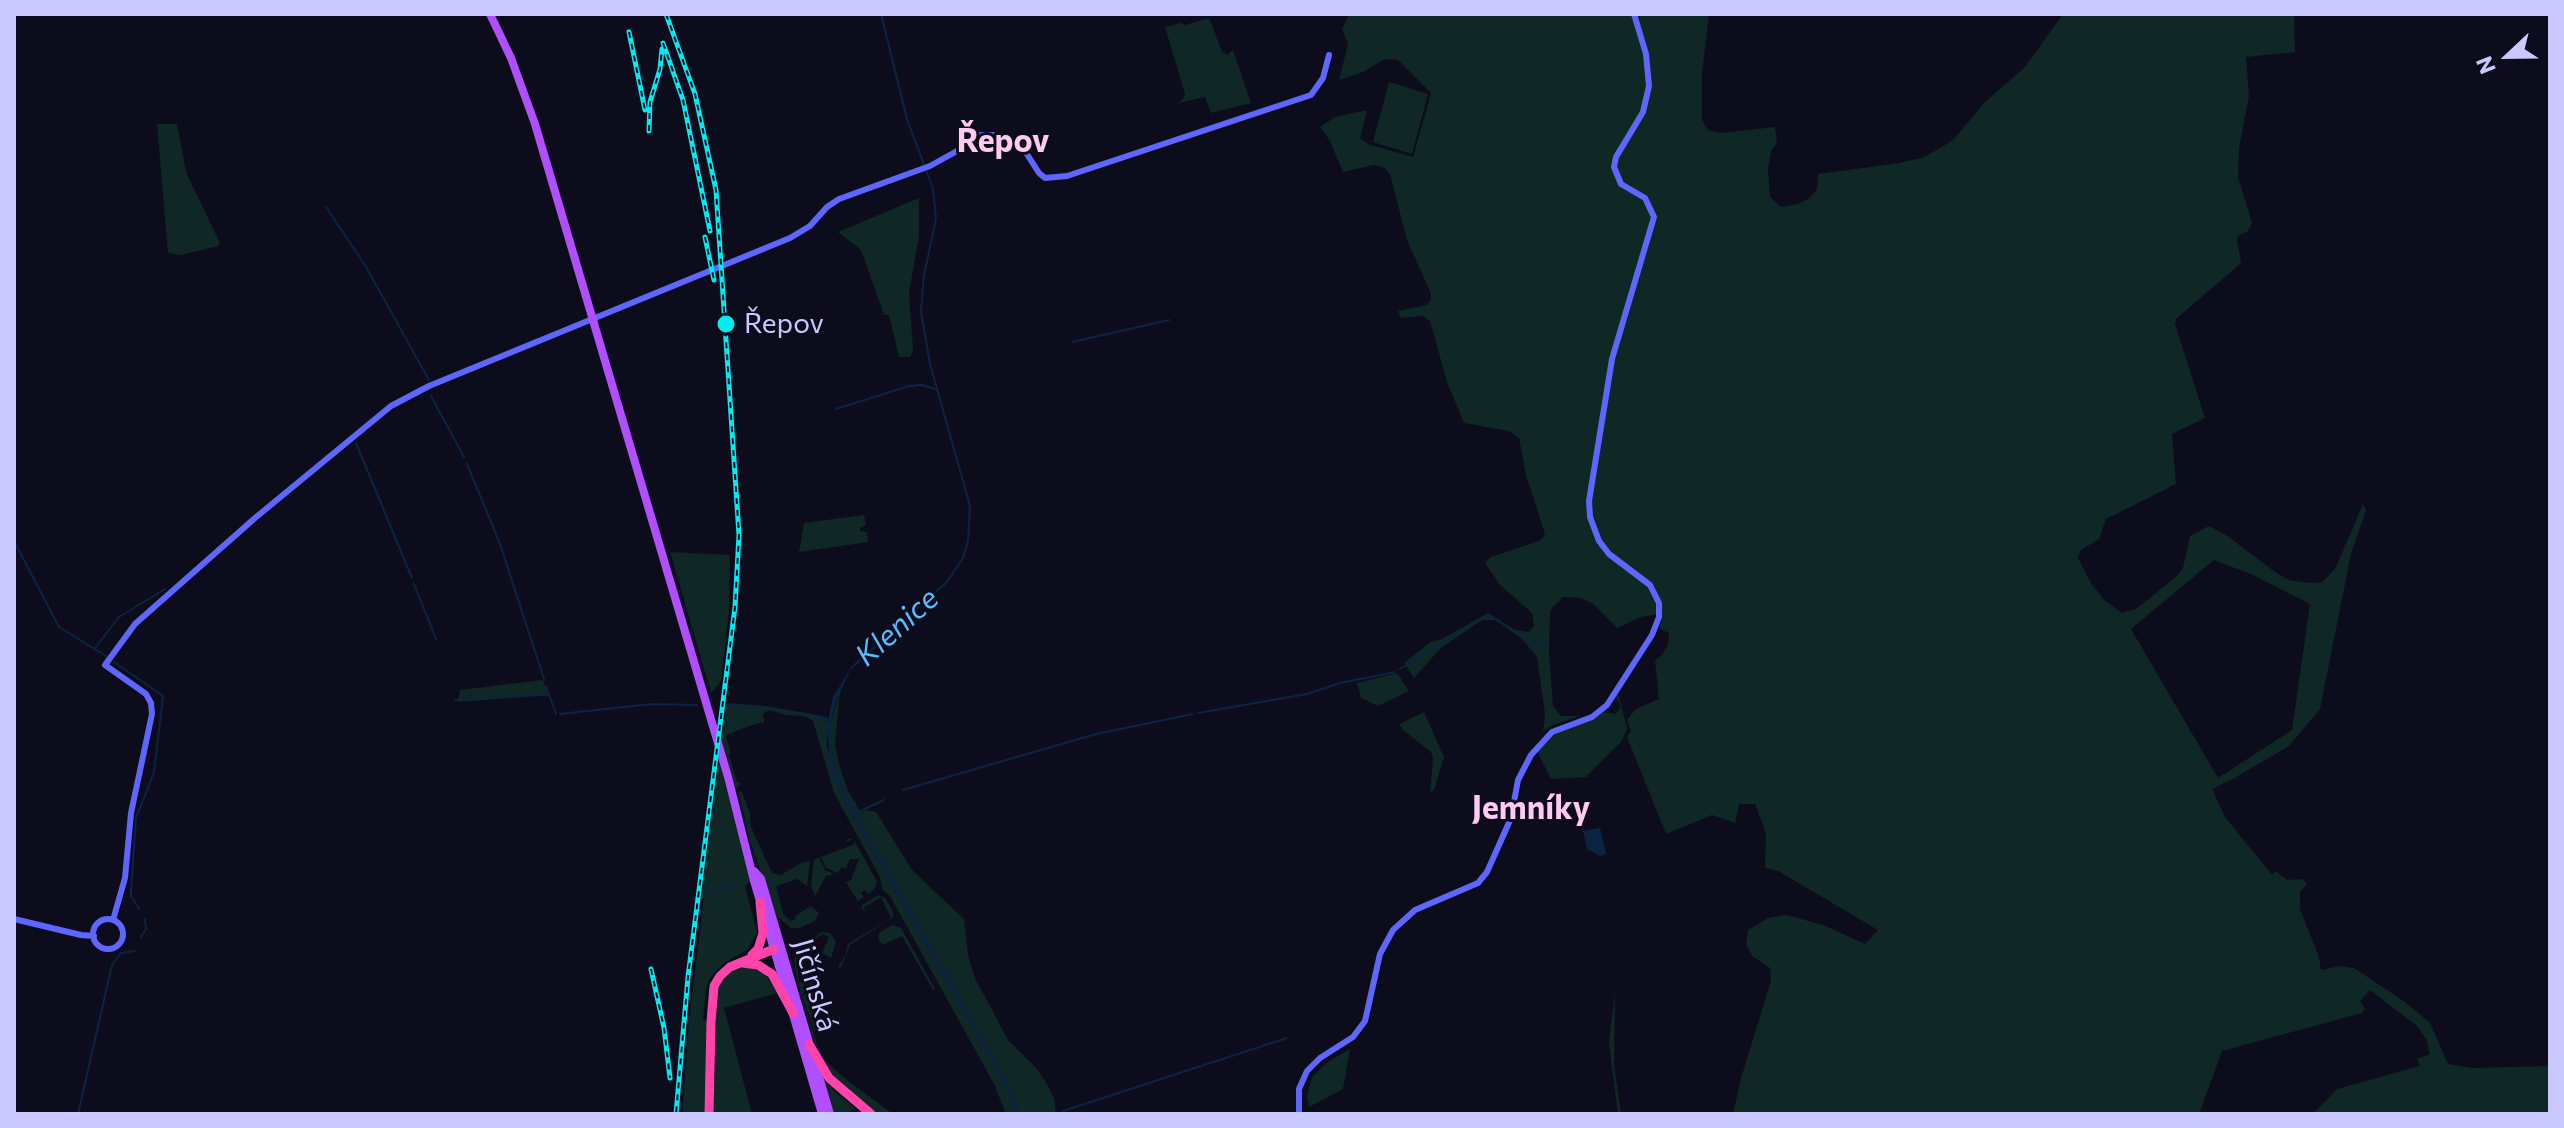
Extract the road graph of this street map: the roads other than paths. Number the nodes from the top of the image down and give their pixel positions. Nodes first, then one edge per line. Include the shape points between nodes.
1 (490, 14) edge
2 (1634, 14) edge
3 (1329, 55) dead end
4 (593, 320) junction
5 (754, 870) junction
6 (760, 902) junction
7 (14, 919) edge
8 (113, 920) junction
9 (94, 936) junction
10 (777, 948) junction
11 (744, 961) junction
12 (793, 1013) junction
13 (809, 1044) junction
14 (709, 1114) edge
15 (822, 1114) edge
16 (830, 1114) edge
17 (854, 1114) edge
18 (868, 1114) edge
19 (1299, 1114) edge

1 - 4 main road, Jičínská via 531,110
2 - 19 street via 1649,86 1643,112 1614,167 1621,184 1645,198 1654,217 1612,359 1589,501 1599,541 1650,585 1659,617 1607,705 1552,732 1531,755 1518,780 1511,818 1478,883 1415,910 1393,930 1380,954 1363,1025 1350,1040 1312,1064 1301,1083
3 - 4 street via 1311,95 1056,179 1045,178 1019,145 1005,137 977,136 930,166 839,199 790,238
4 - 5 main road, Jičínská
4 - 8 street via 398,401 283,493 135,624 105,665 146,694 152,714
5 - 6 main road, Jičínská
5 - 10 main road, Jičínská via 761,879
6 - 10 main road, Jičínská
6 - 11 highway via 763,933 758,949
7 - 9 street
8 - 9 street via 99,922
8 - 9 street via 123,931 118,945 105,948
10 - 11 highway
10 - 12 main road, Jičínská
10 - 13 main road, Jičínská
11 - 12 highway via 772,974
11 - 14 highway via 720,976 712,994
12 - 15 main road, Jičínská
13 - 16 main road, Jičínská
13 - 18 highway via 829,1078
17 - 18 highway

